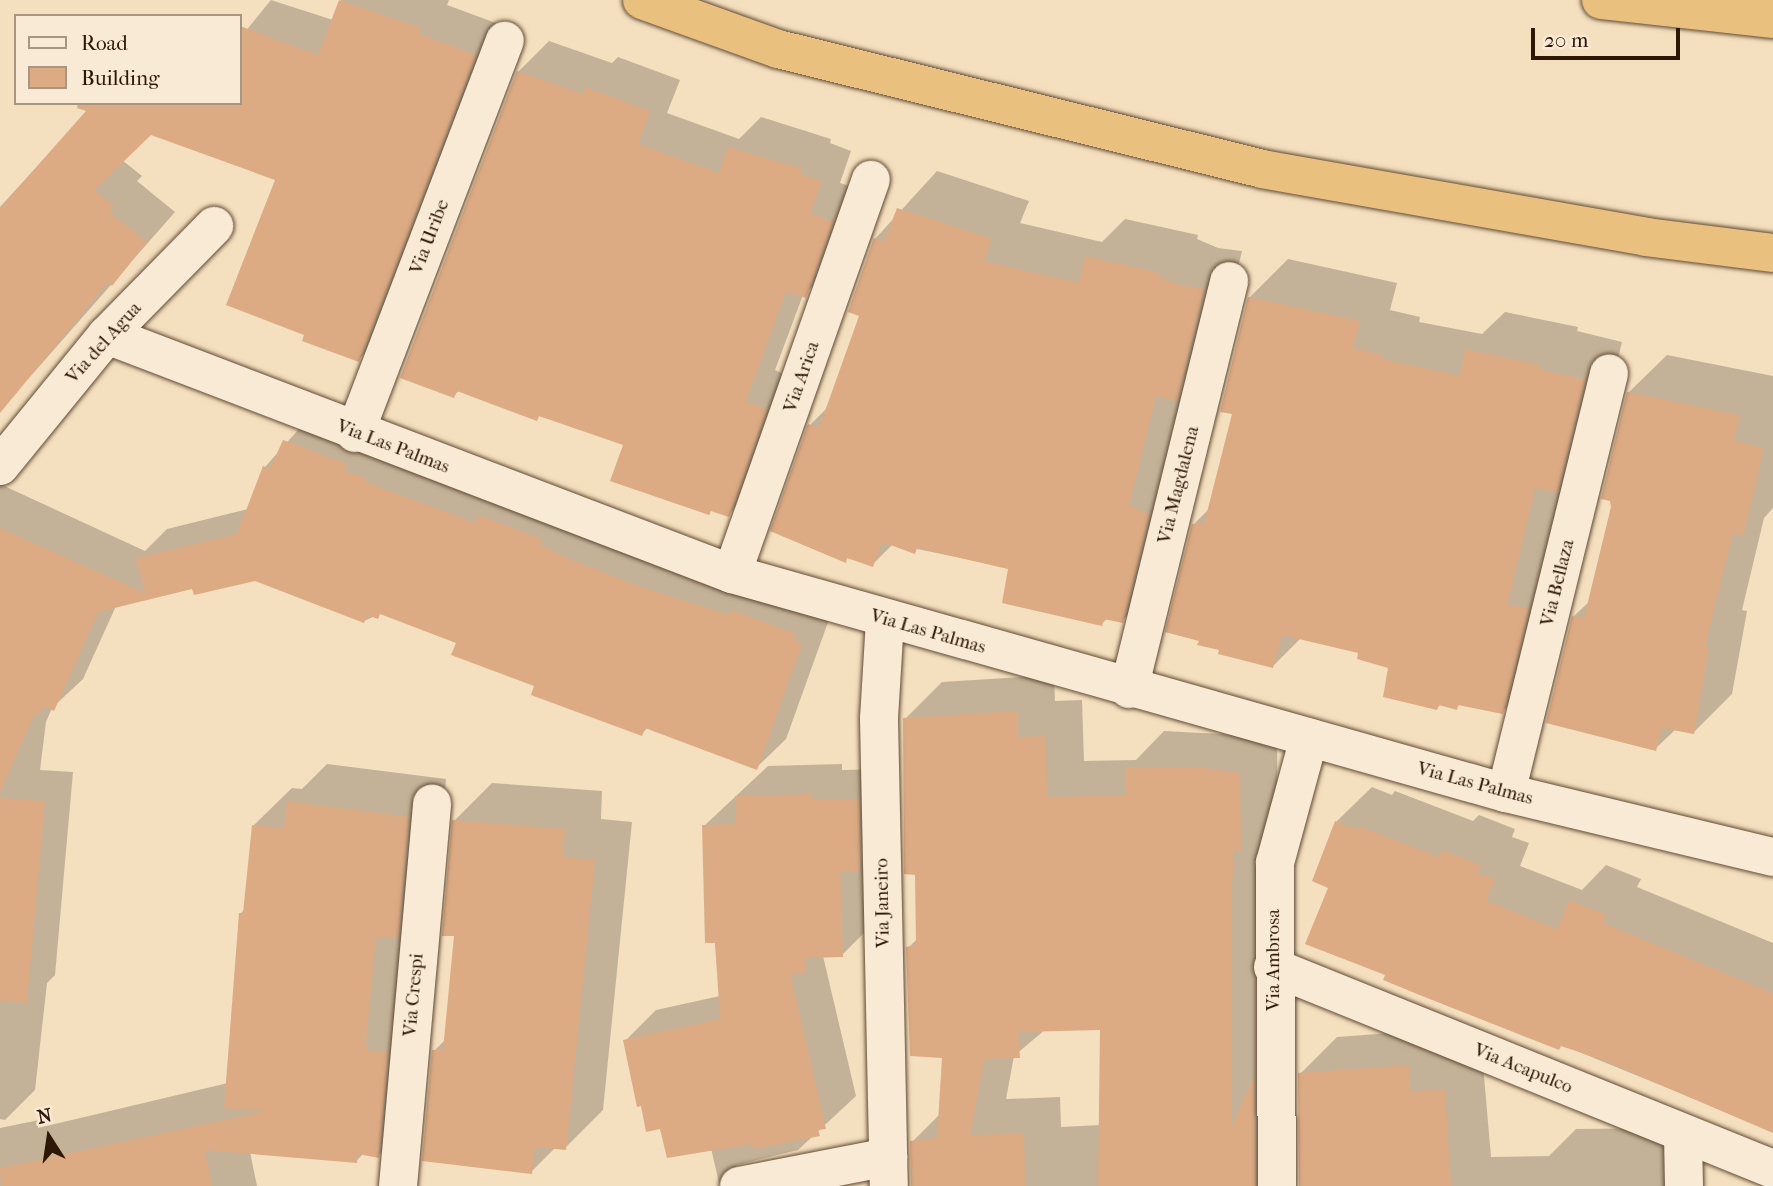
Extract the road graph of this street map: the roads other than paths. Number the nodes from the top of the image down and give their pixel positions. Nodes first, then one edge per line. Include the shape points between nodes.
1 (642, 0) edge
2 (1601, 0) edge
3 (1773, 19) edge
4 (505, 41) dead end
5 (871, 180) dead end
6 (214, 226) dead end
7 (1773, 253) edge
8 (1229, 281) dead end
9 (107, 335) junction
10 (1609, 373) dead end
11 (355, 433) junction
12 (0, 466) edge
13 (732, 574) junction
14 (885, 620) junction
15 (1129, 689) junction
16 (1309, 738) junction
17 (1506, 793) junction
18 (432, 804) dead end
19 (1773, 857) edge
20 (1273, 967) junction
21 (1683, 1135) junction
22 (1773, 1169) edge
23 (888, 1171) edge
24 (398, 1186) edge
25 (739, 1186) edge
26 (1278, 1186) edge
27 (1684, 1186) edge

1 - 7 highway via 778,49 1262,169 1646,237
2 - 3 highway
4 - 11 street, Via Uribe
5 - 13 street, Via Arica
6 - 9 street, Via del Agua
8 - 15 street, Via Magdalena
9 - 11 street, Via Las Palmas
9 - 12 street, Via del Agua
10 - 17 street, Via Bellaza
11 - 13 street, Via Las Palmas
13 - 14 street, Via Las Palmas
14 - 15 street, Via Las Palmas
14 - 23 street, Via Janeiro via 879,719
15 - 16 street, Via Las Palmas
16 - 17 street, Via Las Palmas
16 - 20 street, Via Ambrosa via 1275,863
17 - 19 street, Via Las Palmas
18 - 24 street, Via Crespi
20 - 21 street, Via Acapulco
20 - 26 street, Via Ambrosa
21 - 22 street, Via Acapulco
21 - 27 street
23 - 25 street

